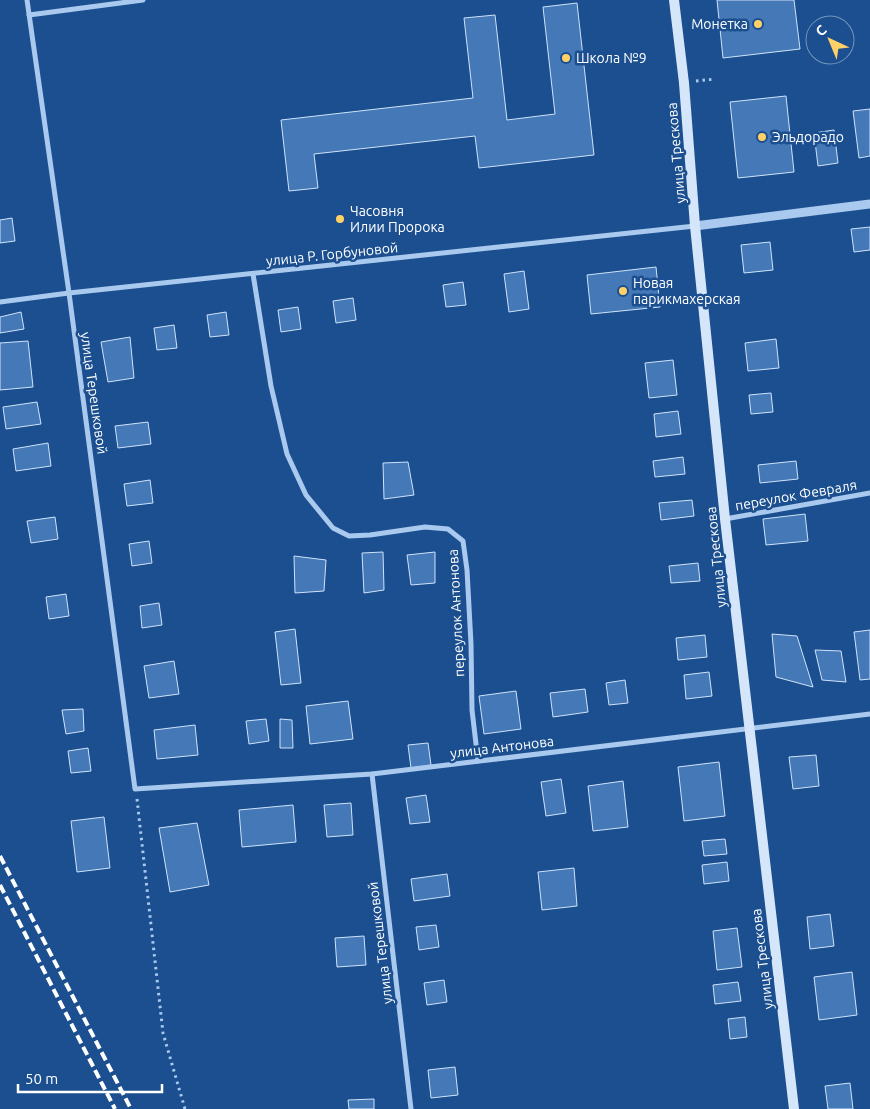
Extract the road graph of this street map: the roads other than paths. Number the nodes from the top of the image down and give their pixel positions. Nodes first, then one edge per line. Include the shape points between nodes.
1 (27, 0) edge
2 (143, 0) edge
3 (674, 0) edge
4 (29, 15) junction
5 (870, 204) edge
6 (696, 226) junction
7 (253, 274) junction
8 (69, 293) junction
9 (0, 302) edge
10 (870, 493) edge
11 (725, 518) junction
12 (870, 714) edge
13 (750, 729) junction
14 (478, 761) junction
15 (372, 774) junction
16 (135, 789) joint
17 (411, 1109) edge
18 (794, 1109) edge

1 - 4 street, улица Терешковой
2 - 4 street
3 - 6 main road, улица Трескова
4 - 8 street, улица Терешковой
5 - 6 street
6 - 7 street, улица Р. Горбуновой
6 - 11 main road, улица Трескова
7 - 8 street, улица Р. Горбуновой
7 - 14 street, переулок Антонова via 271,386 287,454 306,495 332,528 349,536 425,526 448,529 463,541 471,644 472,710
8 - 9 street, улица Р. Горбуновой
8 - 16 street, улица Терешковой
10 - 11 street, переулок Февраля
11 - 13 main road, улица Трескова
12 - 13 street, улица Антонова
13 - 14 street, улица Антонова
13 - 18 main road, улица Трескова
14 - 15 street, улица Антонова
15 - 16 street, улица Антонова
15 - 17 street, улица Терешковой

